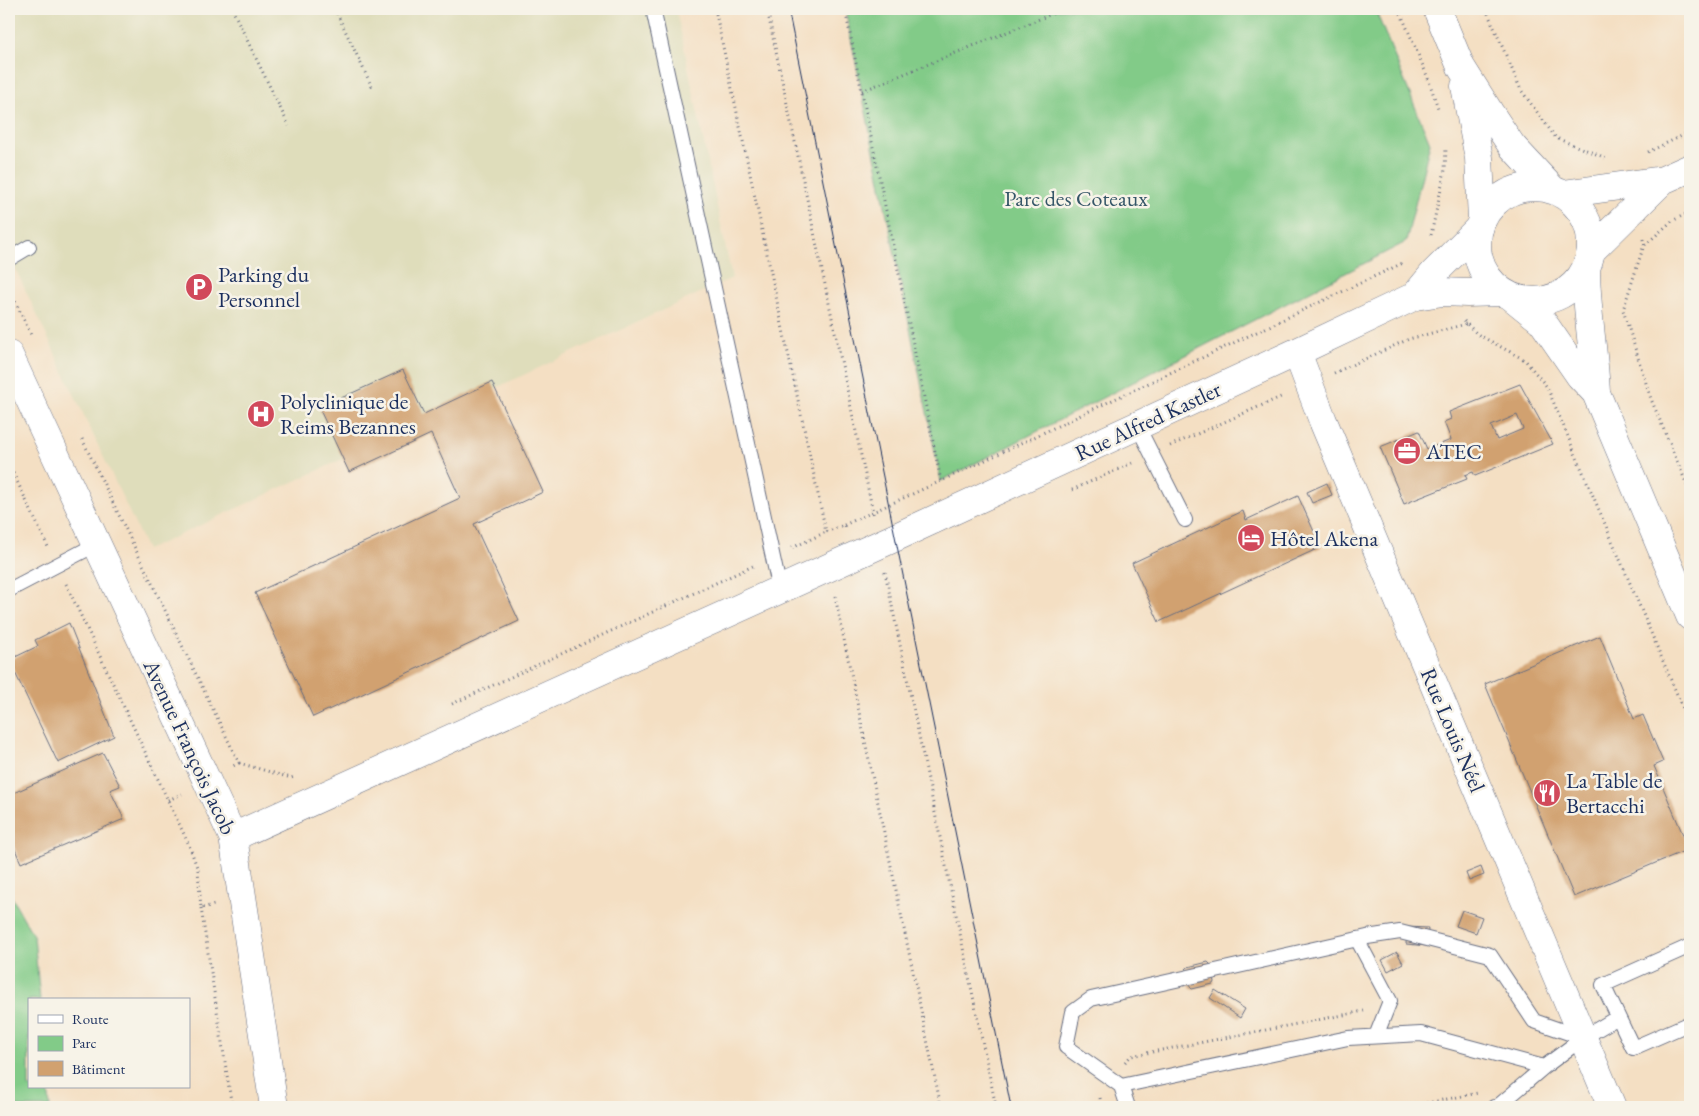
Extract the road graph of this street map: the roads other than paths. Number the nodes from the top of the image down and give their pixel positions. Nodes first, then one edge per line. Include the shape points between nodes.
1 (653, 9) edge
2 (1437, 9) edge
3 (1461, 67) junction
4 (1690, 168) edge
5 (1663, 180) junction
6 (1558, 192) junction
7 (1480, 224) junction
8 (29, 247) dead end
9 (9, 259) edge
10 (1588, 259) junction
11 (1439, 282) junction
12 (1507, 294) junction
13 (1297, 352) junction
14 (9, 355) edge
15 (1596, 393) junction
16 (1137, 425) junction
17 (1185, 520) dead end
18 (97, 544) junction
19 (9, 590) edge
20 (780, 590) junction
21 (1690, 616) edge
22 (233, 837) junction
23 (1357, 939) junction
24 (1690, 946) edge
25 (1618, 1016) junction
26 (1690, 1023) edge
27 (1376, 1036) junction
28 (1583, 1038) junction
29 (1544, 1067) junction
30 (1121, 1086) junction
31 (274, 1107) edge
32 (1128, 1107) edge
33 (1494, 1107) edge
34 (1612, 1107) edge

1 - 20 lane
2 - 3 street
3 - 6 street via 1512,146
3 - 7 street via 1479,158
4 - 5 street
5 - 6 street
5 - 10 street
6 - 7 street via 1532,186 1512,191 1494,202
6 - 10 street via 1576,205 1585,218 1590,234
7 - 11 street
7 - 12 street via 1476,242 1483,270 1491,282
8 - 9 lane
10 - 12 street via 1574,285 1555,297 1534,301
10 - 15 street via 1586,299
11 - 12 street, Rue Alfred Kastler via 1467,293
11 - 13 street, Rue Alfred Kastler
12 - 15 street via 1542,321 1580,376
13 - 16 street, Rue Alfred Kastler
13 - 28 street, Rue Louis Néel
14 - 18 street, Avenue François Jacob
15 - 21 street
16 - 17 lane
16 - 20 street, Rue Alfred Kastler
18 - 19 lane
18 - 22 street, Avenue François Jacob
20 - 22 street, Rue Alfred Kastler
22 - 31 street, Avenue François Jacob
23 - 27 lane via 1390,1001
23 - 28 lane via 1400,932 1490,955 1534,1021
23 - 30 lane via 1091,999 1073,1012 1066,1046
24 - 25 lane via 1603,985
25 - 26 lane via 1633,1048
25 - 28 lane
27 - 29 lane via 1421,1034
27 - 30 lane via 1348,1038
28 - 29 lane
28 - 34 street, Rue Louis Néel
29 - 33 lane
30 - 32 lane

